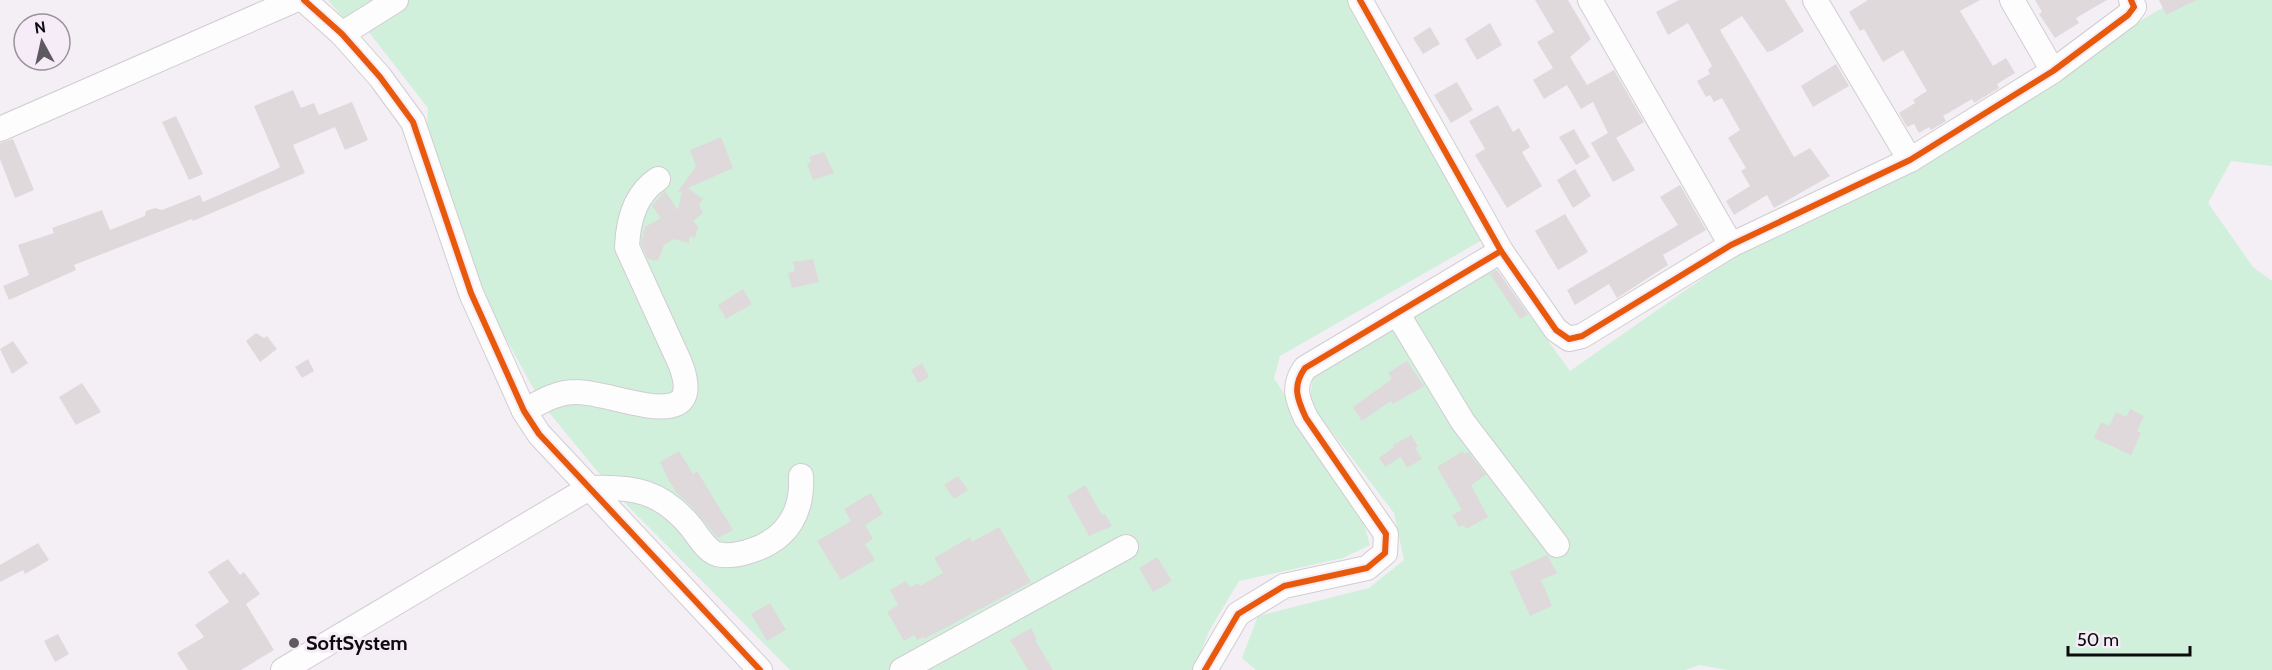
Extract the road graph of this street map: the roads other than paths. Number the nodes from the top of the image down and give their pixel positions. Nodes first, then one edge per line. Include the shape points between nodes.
1 (295, 0) edge
2 (304, 0) edge
3 (396, 0) edge
4 (1360, 0) edge
5 (1590, 0) edge
6 (1815, 0) edge
7 (2012, 0) edge
8 (2132, 0) edge
9 (342, 34) junction
10 (2054, 71) junction
11 (0, 129) edge
12 (1910, 160) junction
13 (658, 178) dead end
14 (1731, 246) junction
15 (1501, 251) junction
16 (1397, 313) junction
17 (524, 411) junction
18 (801, 476) dead end
19 (589, 488) junction
20 (1557, 545) dead end
21 (1126, 547) dead end
22 (283, 670) edge
23 (760, 670) edge
24 (902, 670) edge
25 (1205, 670) edge

1 - 11 street
2 - 9 street
3 - 9 street
4 - 15 street
5 - 14 street
6 - 12 street
7 - 10 street
8 - 10 street via 2134,7 2128,15
9 - 17 street via 413,122 471,293
10 - 12 street
12 - 14 street
13 - 17 street via 648,185 636,205 627,230 627,248 686,378 685,398 667,407 646,406 622,398 575,392 553,395
14 - 15 street via 1582,336 1569,339 1556,330
15 - 16 street
16 - 20 street via 1463,422
16 - 25 street via 1305,369 1297,380 1297,397 1306,418 1386,534 1385,553 1367,568 1284,586 1238,614
17 - 19 street via 539,434
18 - 19 street via 802,495 787,531 769,545 726,555 714,553 689,525 645,492 633,488
19 - 22 street
19 - 23 street
21 - 24 street

